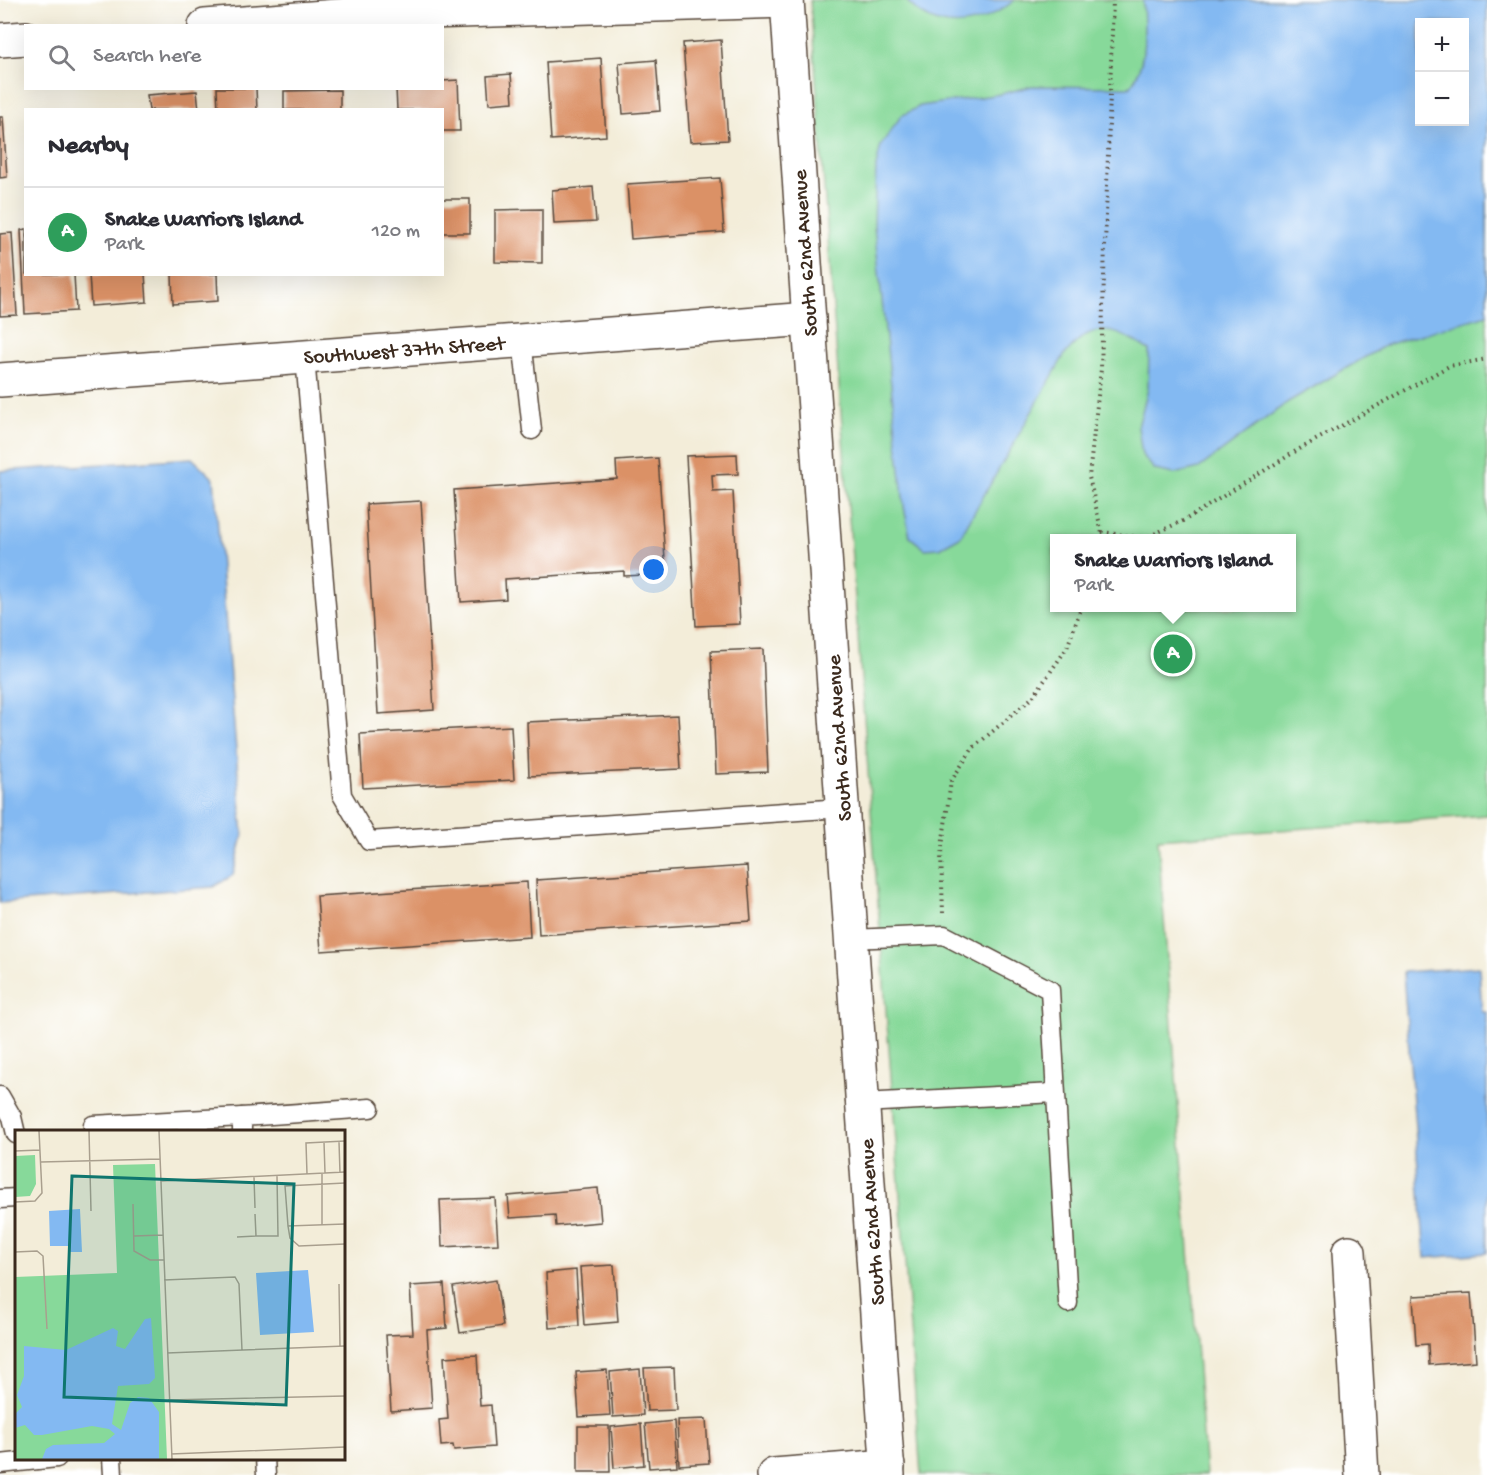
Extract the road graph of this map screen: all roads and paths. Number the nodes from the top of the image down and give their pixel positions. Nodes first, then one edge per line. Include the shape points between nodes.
1 (1113, 0) edge
2 (787, 1) edge
3 (232, 24) edge
4 (24, 38) edge
5 (0, 40) edge
6 (808, 319) junction
7 (522, 340) junction
8 (305, 357) junction
9 (1487, 359) edge
10 (0, 380) edge
11 (532, 430) dead end
12 (1102, 532) joint
13 (1116, 534) edge
14 (1155, 534) edge
15 (1080, 612) edge
16 (842, 808) junction
17 (943, 921) dead end
18 (851, 939) junction
19 (1055, 1093) junction
20 (0, 1096) edge
21 (862, 1103) junction
22 (369, 1108) dead end
23 (242, 1124) edge
24 (15, 1130) edge
25 (93, 1130) edge
26 (15, 1198) edge
27 (0, 1199) edge
28 (1349, 1252) dead end
29 (1068, 1303) dead end
30 (38, 1460) edge
31 (112, 1460) edge
32 (265, 1460) edge
33 (0, 1464) edge
34 (888, 1470) edge
35 (113, 1475) edge
36 (266, 1475) edge
37 (774, 1475) edge
38 (1362, 1475) edge

1 - 12 path via 1102,343 1089,477
2 - 3 street via 364,14
2 - 6 street, South 62nd Avenue
4 - 5 street
6 - 7 street, Southwest 37th Street
6 - 16 street, South 62nd Avenue
7 - 8 street, Southwest 37th Street
7 - 11 lane
8 - 10 street, Southwest 37th Street
8 - 16 lane via 342,795 369,841
9 - 14 path via 1449,366
12 - 13 path
15 - 17 path via 1067,648 1033,697 973,748 951,781 941,854
16 - 18 street, South 62nd Avenue
18 - 19 lane via 944,935 1050,990
18 - 21 street, South 62nd Avenue
19 - 21 lane
19 - 29 lane
20 - 24 lane
21 - 34 street, South 62nd Avenue
22 - 23 lane
23 - 25 lane via 93,1125
26 - 27 lane
28 - 38 street
30 - 33 lane
31 - 35 lane
32 - 36 lane
34 - 37 street

